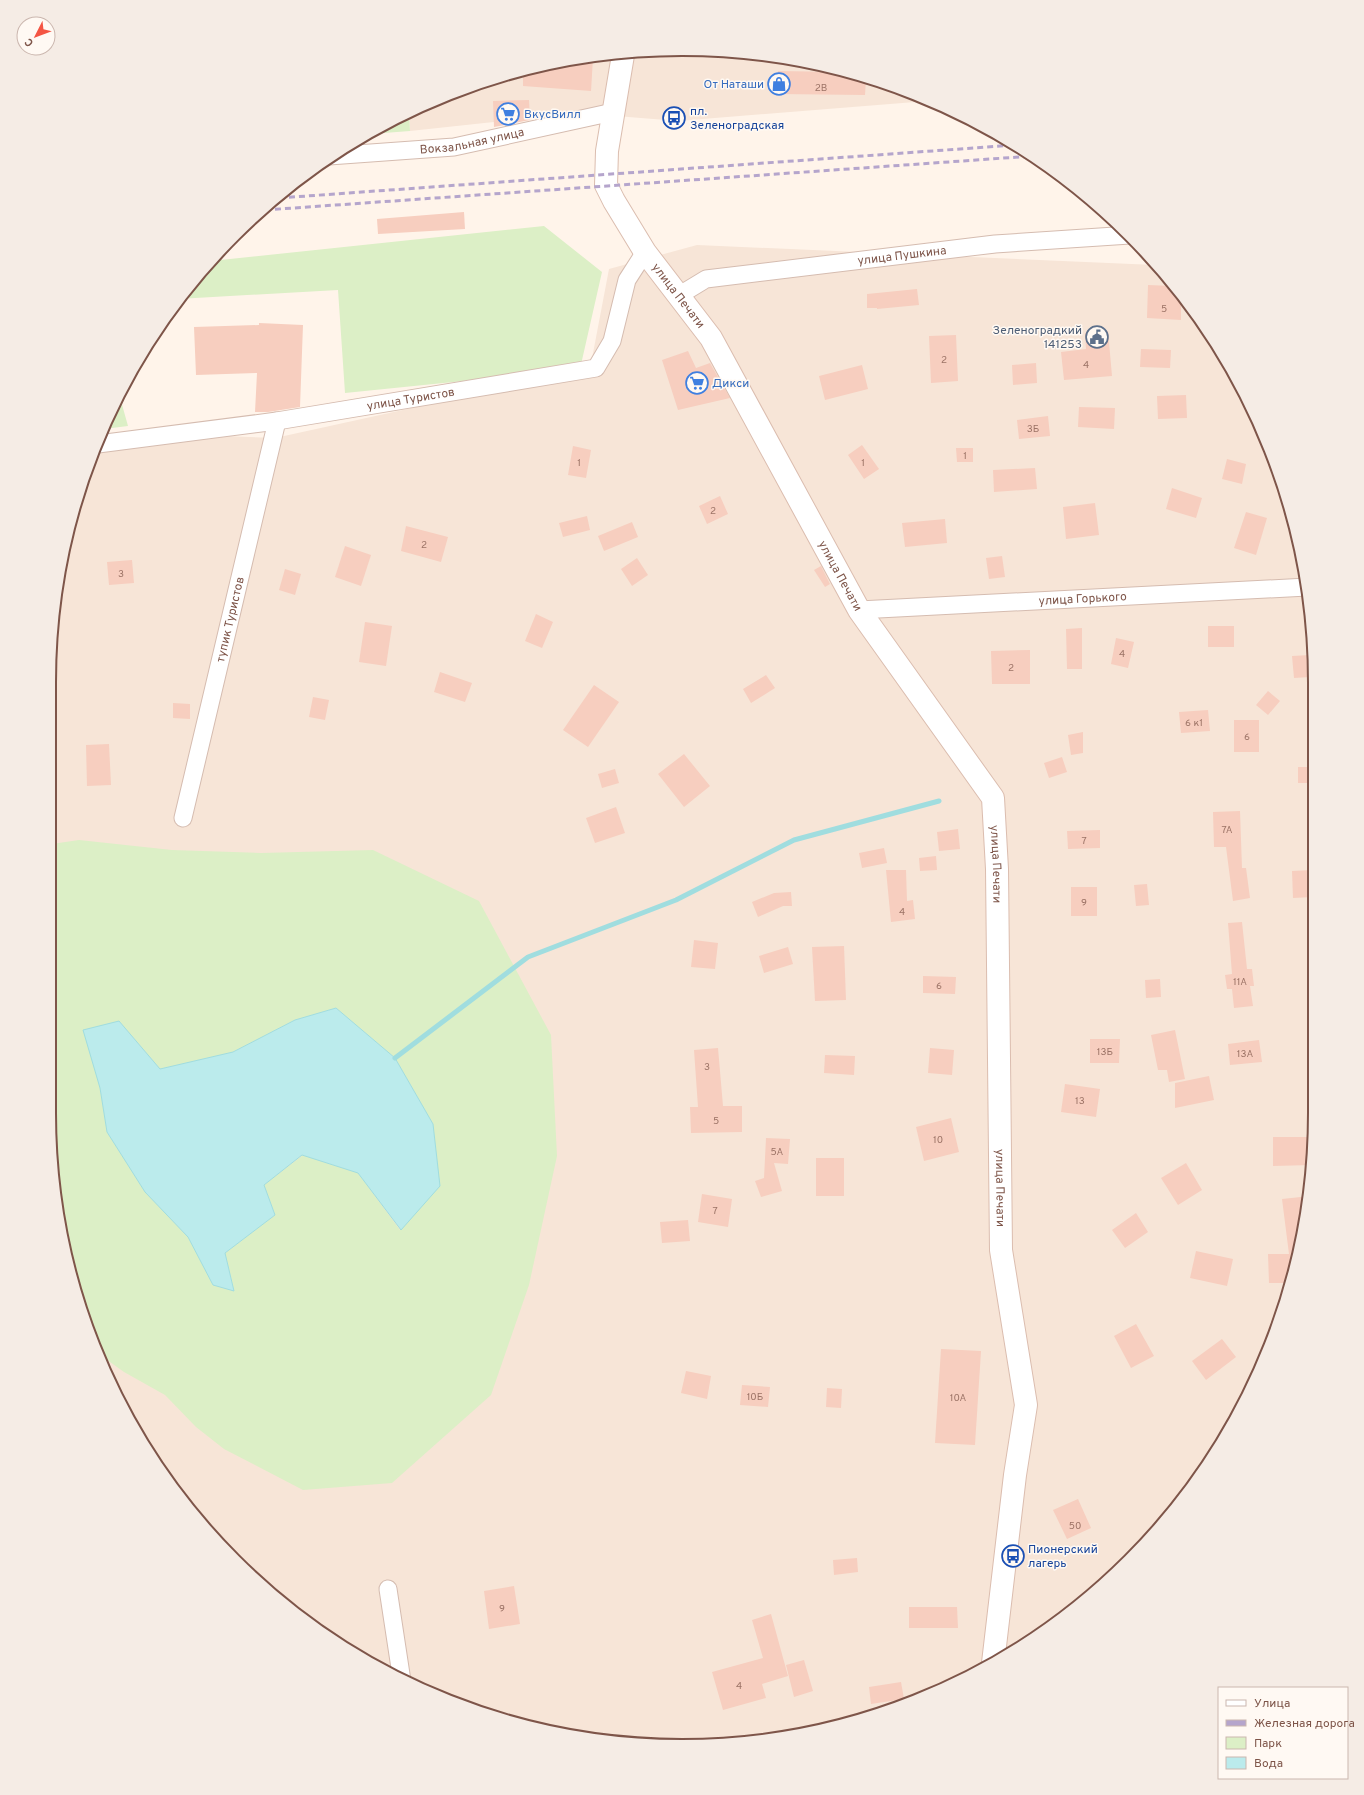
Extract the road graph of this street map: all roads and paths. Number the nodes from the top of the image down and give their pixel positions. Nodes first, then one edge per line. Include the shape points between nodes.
1 (622, 59) edge
2 (613, 112) junction
3 (345, 155) edge
4 (1121, 236) edge
5 (645, 252) junction
6 (678, 296) junction
7 (277, 421) junction
8 (104, 443) edge
9 (1301, 587) edge
10 (860, 610) junction
11 (183, 818) dead end
12 (388, 1589) dead end
13 (994, 1656) edge
14 (401, 1672) edge

1 - 2 street, улица Печати
2 - 3 street, Вокзальная улица via 454,147
2 - 5 street, улица Печати via 607,151 606,185
4 - 6 street, улица Пушкина via 996,244 706,279
5 - 6 street, улица Печати
5 - 7 street, улица Туристов via 627,280 612,341 596,368
6 - 10 street, улица Печати via 711,338
7 - 8 street, улица Туристов
7 - 11 street, тупик Туристов
9 - 10 street, улица Горького
10 - 13 street, улица Печати via 993,798 997,869 1001,1250 1026,1405 1015,1475
12 - 14 street

